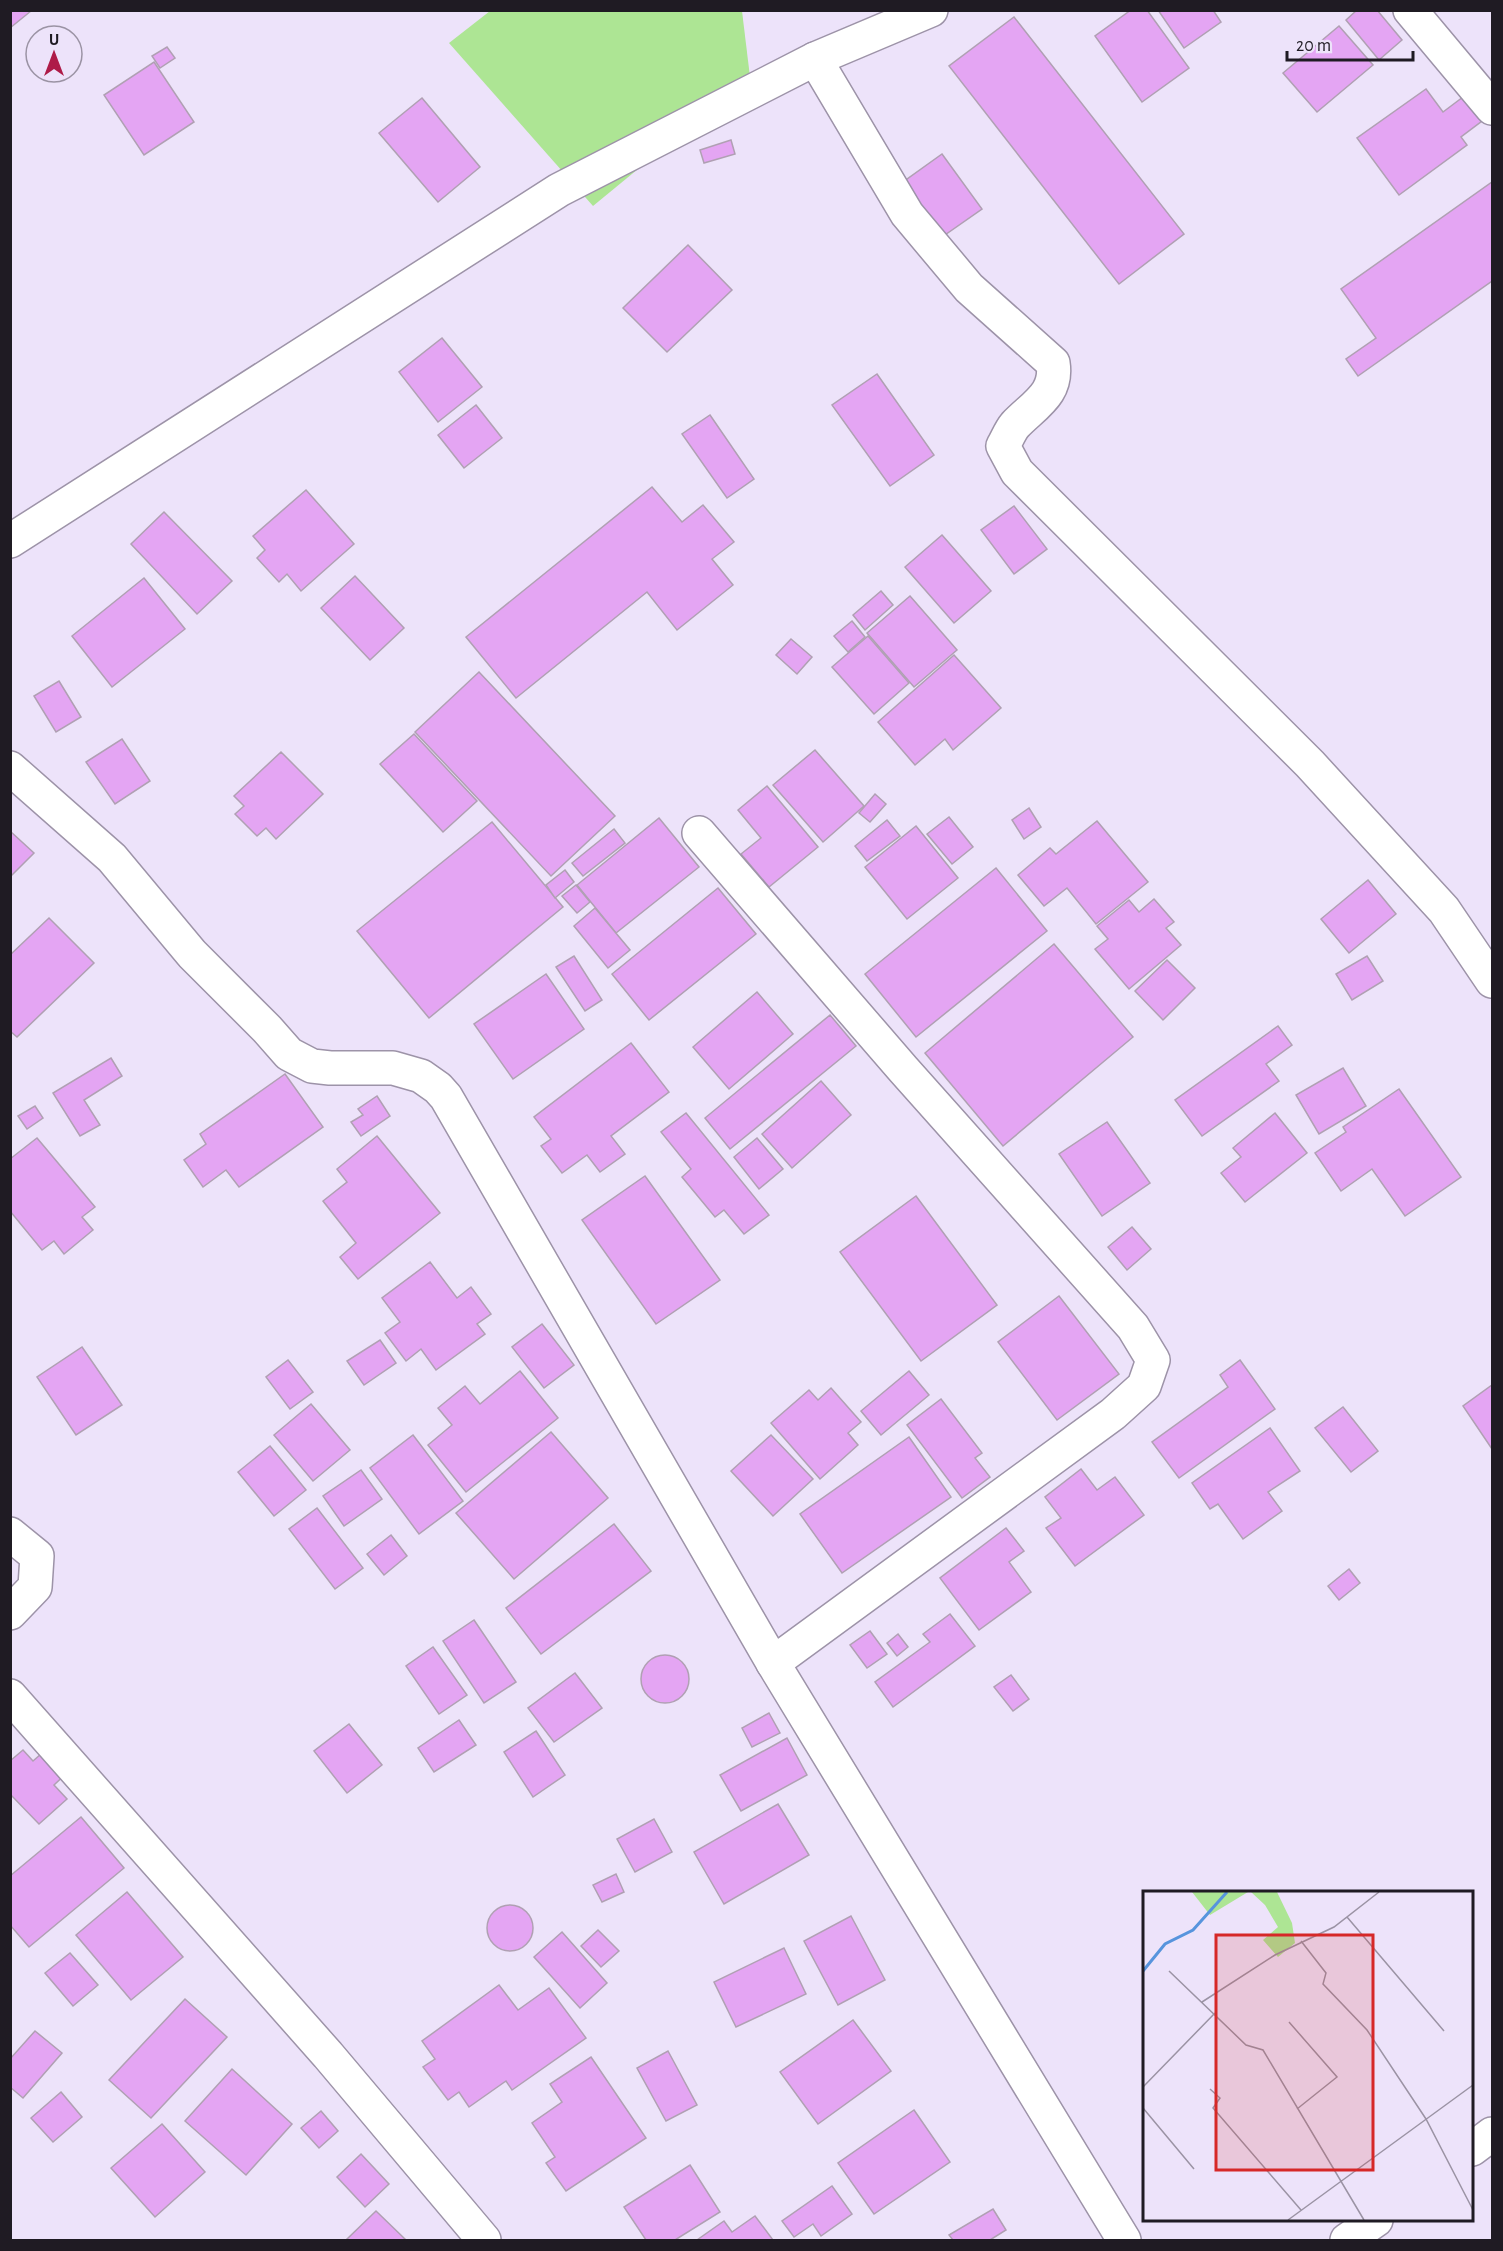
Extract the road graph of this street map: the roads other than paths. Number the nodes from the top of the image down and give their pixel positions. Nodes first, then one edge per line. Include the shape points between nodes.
1 (931, 10) edge
2 (1410, 10) edge
3 (815, 58) junction
4 (1492, 108) edge
5 (10, 542) edge
6 (10, 768) edge
7 (699, 833) dead end
8 (1492, 981) edge
9 (10, 1534) edge
10 (10, 1613) edge
11 (774, 1663) junction
12 (10, 1696) edge
13 (1492, 2134) edge
14 (1473, 2148) edge
15 (1375, 2221) edge
16 (484, 2241) edge
17 (1124, 2241) edge
18 (1347, 2241) edge

1 - 3 street
2 - 4 street
3 - 5 street via 559,190
3 - 8 street via 907,214 969,288 1053,363 1055,375 1048,392 1012,427 1003,446 1017,472 1310,764 1444,910
6 - 11 street via 112,858 192,954 289,1054 312,1066 393,1068 421,1076 446,1097
7 - 11 street via 903,1070 1133,1327 1153,1360 1144,1386 1113,1414
9 - 10 street via 38,1556 35,1587
11 - 17 street
12 - 16 street via 328,2055
13 - 14 street
15 - 18 street

